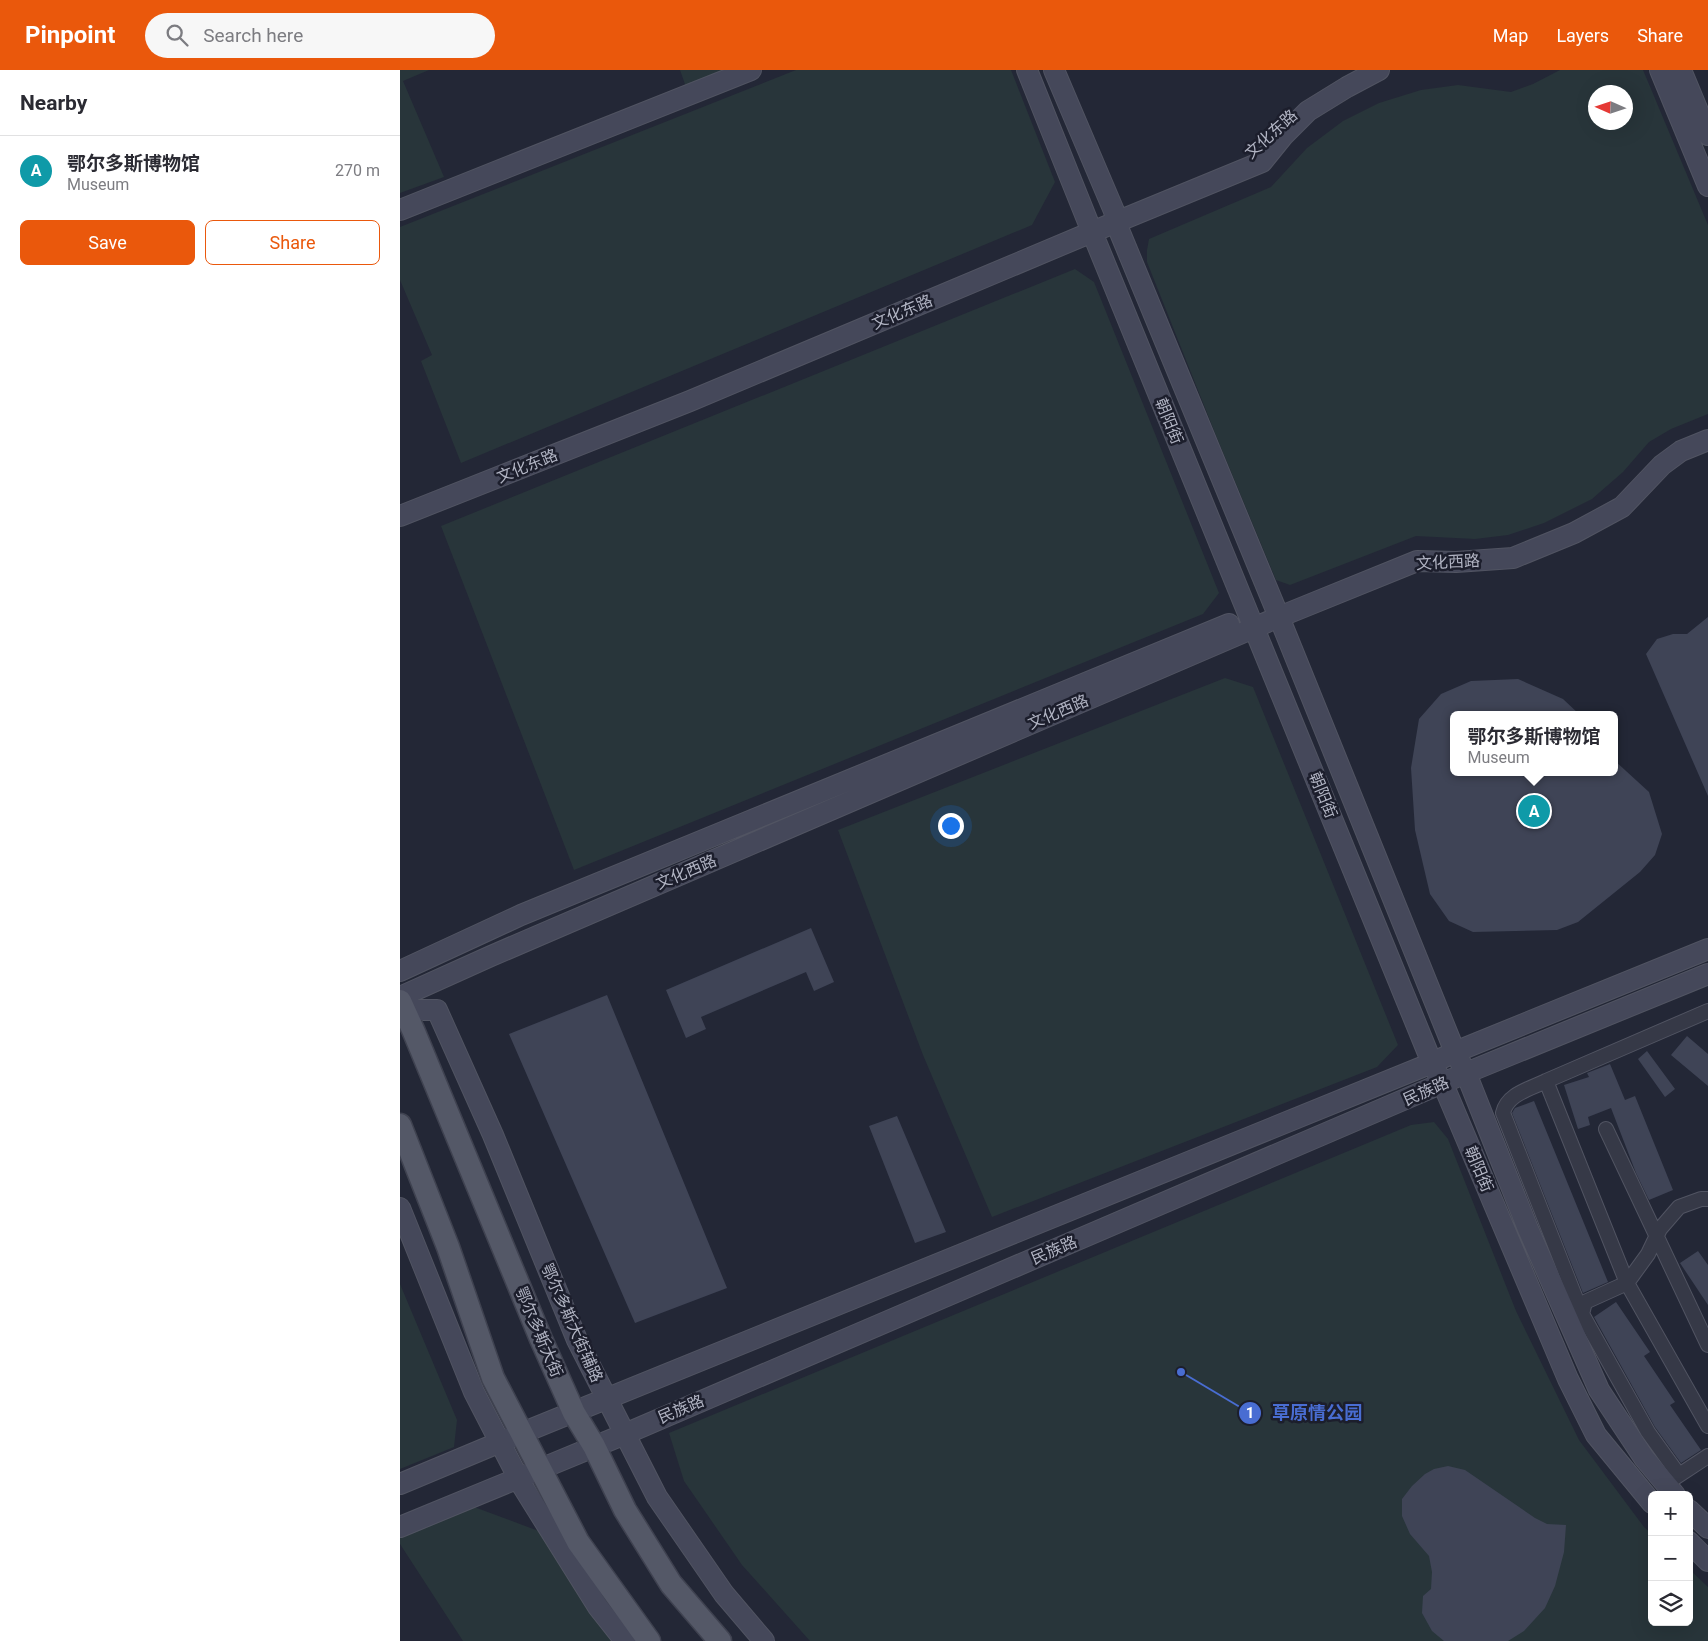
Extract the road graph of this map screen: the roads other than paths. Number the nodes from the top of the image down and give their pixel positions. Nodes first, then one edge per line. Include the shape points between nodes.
1 (751, 70) edge
2 (1028, 70) edge
3 (1054, 70) edge
4 (1359, 70) edge
5 (1379, 70) edge
6 (1660, 70) edge
7 (1681, 70) edge
8 (1708, 135) edge
9 (1708, 186) edge
10 (400, 210) edge
11 (1115, 217) junction
12 (1090, 227) junction
13 (1708, 429) edge
14 (1708, 440) edge
15 (400, 504) edge
16 (400, 516) edge
17 (1277, 611) junction
18 (1252, 622) junction
19 (1708, 949) edge
20 (400, 971) edge
21 (1708, 974) edge
22 (402, 1002) edge
23 (1708, 1011) edge
24 (1455, 1052) junction
25 (1432, 1063) junction
26 (1466, 1073) junction
27 (1546, 1081) junction
28 (1443, 1084) junction
29 (400, 1125) edge
30 (1606, 1129) dead end
31 (1708, 1199) edge
32 (400, 1208) edge
33 (1657, 1236) junction
34 (1627, 1283) junction
35 (1582, 1314) junction
36 (1708, 1345) edge
37 (607, 1399) junction
38 (574, 1413) junction
39 (1708, 1426) edge
40 (522, 1433) junction
41 (625, 1434) junction
42 (500, 1442) junction
43 (594, 1446) junction
44 (1708, 1456) edge
45 (540, 1468) junction
46 (518, 1477) junction
47 (400, 1484) edge
48 (1673, 1484) edge
49 (1648, 1498) edge
50 (1693, 1514) edge
51 (400, 1528) edge
52 (1708, 1528) edge
53 (1693, 1546) edge
54 (1708, 1561) edge
55 (625, 1641) edge
56 (649, 1641) edge
57 (720, 1641) edge
58 (764, 1641) edge

1 - 10 street
2 - 12 street, 朝阳街
3 - 11 street, 朝阳街
4 - 11 street, 文化东路 via 1314,95 1244,159
5 - 11 street, 文化东路 via 1308,111 1282,136 1262,162
6 - 9 street
7 - 8 street
11 - 12 street, 文化东路
11 - 17 street, 朝阳街
12 - 15 street, 文化东路
12 - 16 street, 文化东路 via 690,401
12 - 18 street, 朝阳街
13 - 17 street, 文化西路 via 1662,447 1640,473 1598,511 1554,534 1521,546 1477,551 1413,549
14 - 17 street, 文化西路 via 1680,451 1662,465 1622,507 1574,533 1513,558 1417,561
17 - 18 street, 文化西路
17 - 24 street, 朝阳街
18 - 20 street, 文化西路 via 520,915
18 - 22 street, 文化西路 via 500,952
18 - 25 street, 朝阳街
19 - 24 street, 民族路
21 - 26 street, 民族路
22 - 37 street, 鄂尔多斯大街辅路 via 437,1010 493,1135 577,1340
22 - 38 main road, 鄂尔多斯大街
23 - 27 street
24 - 25 street, 民族路
24 - 26 street, 朝阳街
25 - 28 street, 朝阳街
25 - 37 street, 民族路
26 - 28 street, 民族路
26 - 48 street, 朝阳街 via 1528,1229 1598,1390 1644,1458
27 - 34 street
27 - 35 street via 1511,1098 1503,1113
28 - 41 street, 民族路
28 - 49 street, 朝阳街 via 1568,1379 1596,1434
29 - 40 main road via 448,1246 494,1378
30 - 33 street
31 - 33 street via 1679,1207
32 - 42 street via 474,1392
33 - 34 street
33 - 36 street
34 - 35 street via 1585,1302
34 - 39 street
35 - 48 street
37 - 38 street, 民族路
37 - 41 street, 鄂尔多斯大街辅路
38 - 40 street, 民族路
38 - 43 main road, 鄂尔多斯大街
40 - 42 street, 民族路
40 - 45 main road
41 - 43 street, 民族路
41 - 58 street, 鄂尔多斯大街辅路 via 657,1497 724,1594
42 - 46 street
42 - 47 street, 民族路
43 - 45 street, 民族路
43 - 57 main road, 鄂尔多斯大街 via 625,1510 671,1584
44 - 48 street
45 - 46 street, 民族路
45 - 56 main road via 578,1542
46 - 51 street, 民族路
46 - 55 street via 598,1607
50 - 52 street
53 - 54 street

